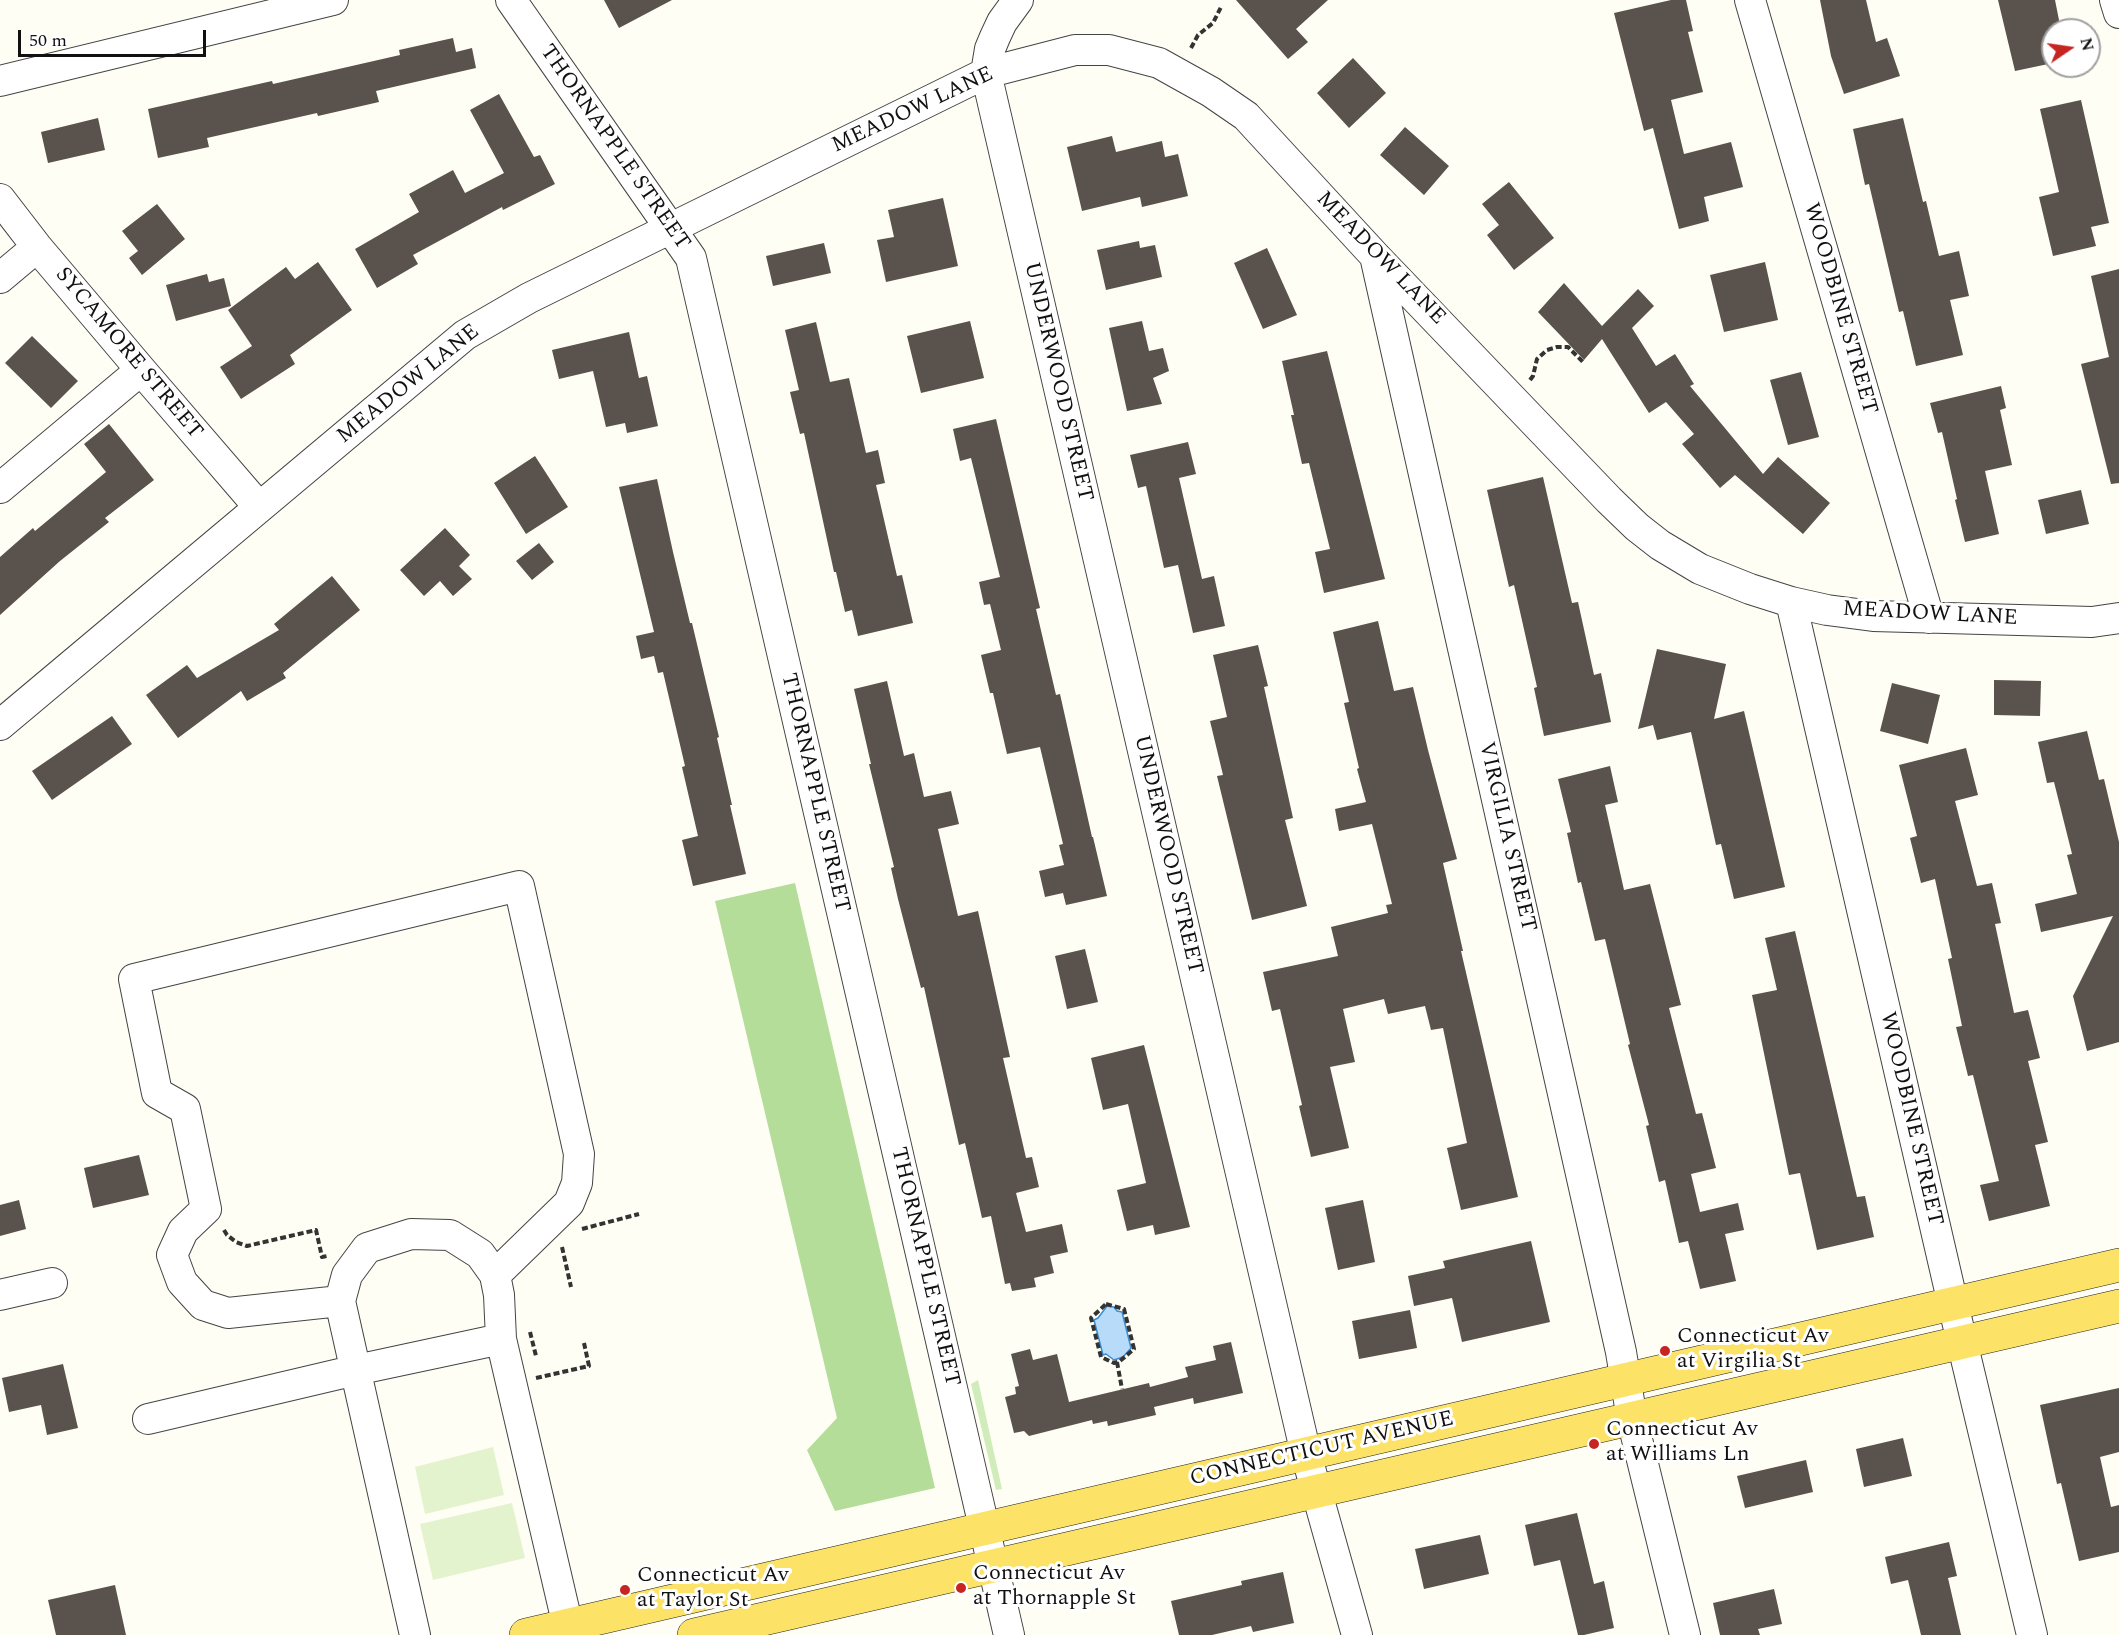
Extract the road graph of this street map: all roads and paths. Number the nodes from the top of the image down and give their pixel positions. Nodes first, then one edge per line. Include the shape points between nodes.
1 (333, 0) edge
2 (511, 0) edge
3 (1018, 0) edge
4 (1750, 0) edge
5 (2115, 0) edge
6 (1221, 7) dead end
7 (2119, 13) edge
8 (1191, 48) dead end
9 (986, 73) junction
10 (0, 81) edge
11 (0, 199) edge
12 (671, 229) junction
13 (37, 246) junction
14 (1376, 255) junction
15 (0, 278) edge
16 (1584, 363) dead end
17 (141, 370) junction
18 (1533, 376) dead end
19 (0, 488) edge
20 (260, 507) junction
21 (1791, 602) junction
22 (1929, 618) junction
23 (2119, 618) edge
24 (0, 725) edge
25 (639, 1214) dead end
26 (571, 1232) dead end
27 (215, 1233) dead end
28 (562, 1246) dead end
29 (333, 1255) dead end
30 (2119, 1266) edge
31 (495, 1275) junction
32 (52, 1283) dead end
33 (571, 1287) dead end
34 (0, 1295) edge
35 (340, 1301) junction
36 (1953, 1304) junction
37 (2119, 1306) edge
38 (501, 1339) junction
39 (1962, 1342) junction
40 (584, 1343) dead end
41 (1117, 1362) junction
42 (356, 1370) junction
43 (1626, 1380) junction
44 (512, 1383) junction
45 (1122, 1389) dead end
46 (148, 1419) dead end
47 (1632, 1419) junction
48 (1306, 1454) junction
49 (1316, 1491) junction
50 (985, 1528) junction
51 (993, 1566) junction
52 (569, 1630) edge
53 (415, 1635) edge
54 (526, 1635) edge
55 (694, 1635) edge
56 (1009, 1635) edge
57 (1357, 1635) edge
58 (1685, 1635) edge
59 (2032, 1635) edge

1 - 10 street
2 - 12 street, THORNAPPLE STREET
3 - 9 street via 990,49
4 - 22 street, WOODBINE STREET
5 - 7 street
6 - 8 path
9 - 12 street, MEADOW LANE
9 - 14 street, MEADOW LANE via 1075,50 1109,50 1159,63 1246,116
9 - 48 street, UNDERWOOD STREET
11 - 13 street, SYCAMORE STREET
12 - 20 street, MEADOW LANE via 529,298 465,335
12 - 50 street, THORNAPPLE STREET via 691,258
13 - 15 street
13 - 17 street, SYCAMORE STREET
14 - 21 street, MEADOW LANE via 1637,527 1700,569
14 - 43 street, VIRGILIA STREET
16 - 18 path via 1568,347 1557,346 1538,359
17 - 19 street
17 - 20 street, SYCAMORE STREET
20 - 24 street, MEADOW LANE
21 - 22 street, MEADOW LANE via 1873,616
21 - 36 street, WOODBINE STREET
22 - 23 street, MEADOW LANE via 2092,622
25 - 26 path
27 - 29 path via 225,1230 236,1242 247,1246 316,1230 321,1257
28 - 33 path
30 - 36 main road, CONNECTICUT AVENUE
31 - 35 street via 480,1254 450,1235 411,1234 368,1248 347,1275
31 - 35 street via 569,1203 577,1183 579,1154 519,886 134,980 157,1093 185,1109 206,1209 183,1231 172,1255 182,1282 202,1305 228,1313
31 - 38 street
32 - 34 street
35 - 42 street
36 - 39 street, WOODBINE STREET
36 - 43 main road, CONNECTICUT AVENUE
37 - 39 main road, CONNECTICUT AVENUE
38 - 42 street
38 - 44 street
39 - 47 main road, CONNECTICUT AVENUE
39 - 59 street, WOODBINE STREET
40 - 44 path via 589,1366
41 - 41 path via 1101,1357 1091,1318 1106,1304 1124,1309 1134,1349
41 - 45 path
42 - 46 street
42 - 53 street
43 - 47 street, VIRGILIA STREET
43 - 48 main road, CONNECTICUT AVENUE
44 - 52 street
47 - 49 main road, CONNECTICUT AVENUE
47 - 58 street, VIRGILIA STREET
48 - 49 street, UNDERWOOD STREET
48 - 50 main road, CONNECTICUT AVENUE
49 - 51 main road, CONNECTICUT AVENUE
49 - 57 street, UNDERWOOD STREET
50 - 51 street, THORNAPPLE STREET
50 - 52 main road, CONNECTICUT AVENUE
51 - 55 main road, CONNECTICUT AVENUE
51 - 56 street, THORNAPPLE STREET
52 - 54 main road, CONNECTICUT AVENUE

